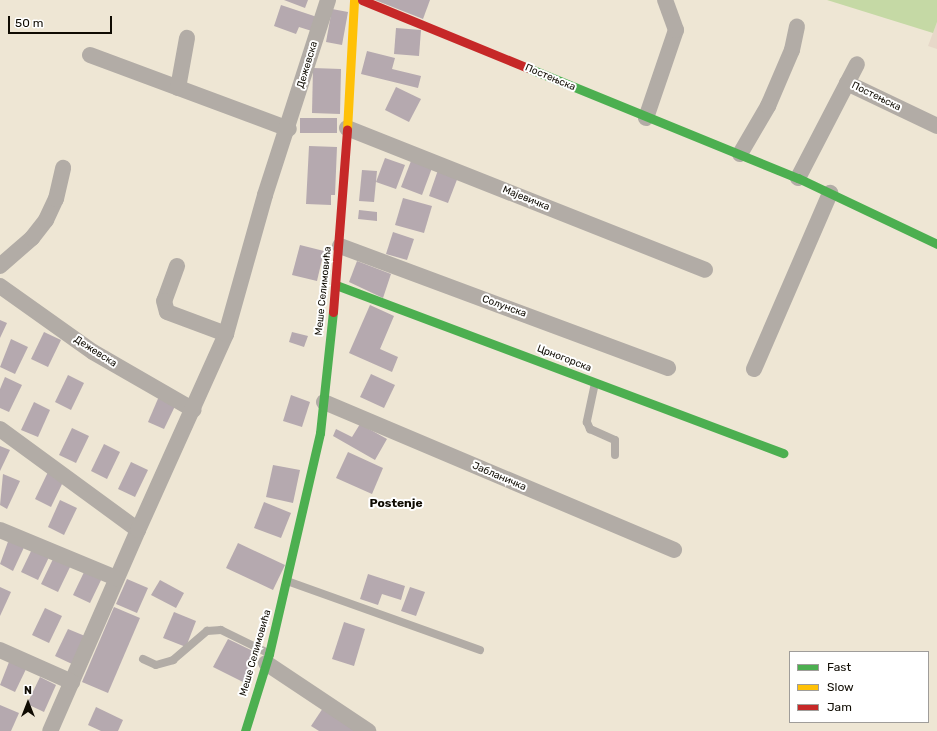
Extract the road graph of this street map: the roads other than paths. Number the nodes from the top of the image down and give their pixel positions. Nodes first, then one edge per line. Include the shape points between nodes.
1 (328, 0) edge
2 (354, 0) edge
3 (362, 0) edge
4 (665, 0) edge
5 (797, 27) dead end
6 (187, 38) dead end
7 (90, 55) dead end
8 (857, 64) dead end
9 (847, 83) junction
10 (178, 88) junction
11 (646, 118) junction
12 (937, 126) edge
13 (347, 128) junction
14 (289, 129) junction
15 (740, 154) junction
16 (63, 168) dead end
17 (798, 178) junction
18 (830, 193) junction
19 (937, 244) edge
20 (340, 246) junction
21 (0, 266) edge
22 (177, 266) dead end
23 (705, 270) dead end
24 (336, 285) junction
25 (0, 286) edge
26 (226, 334) junction
27 (668, 368) dead end
28 (754, 369) dead end
29 (595, 382) junction
30 (324, 402) junction
31 (194, 410) junction
32 (0, 429) edge
33 (784, 454) dead end
34 (615, 455) dead end
35 (0, 530) edge
36 (138, 530) junction
37 (674, 550) dead end
38 (116, 578) junction
39 (287, 581) junction
40 (0, 650) edge
41 (480, 650) dead end
42 (268, 658) junction
43 (143, 659) dead end
44 (72, 682) junction
45 (50, 731) edge
46 (245, 731) edge
47 (368, 731) edge

1 - 14 street, Дежевска
2 - 13 street, Меше Селимовића
3 - 11 street, Постењска
4 - 11 street via 676,22 675,37
5 - 15 street via 789,56 768,106
6 - 10 street
7 - 10 street
8 - 9 street
9 - 12 street, Постењска
9 - 17 street, Постењска
10 - 14 street
11 - 15 street, Постењска
13 - 20 street, Меше Селимовића
13 - 23 street, Мајевичка
14 - 26 street, Дежевска via 266,194
15 - 17 street, Постењска
16 - 21 street via 56,199 46,220 32,238
17 - 18 street, Постењска
18 - 19 street, Постењска
18 - 28 street
20 - 24 street, Меше Селимовића
20 - 27 street, Солунска
22 - 26 street via 164,301 167,312
24 - 29 street, Црногорска
24 - 30 street, Меше Селимовића
25 - 31 street, Дежевска via 93,352
26 - 31 street, Дежевска
29 - 33 street, Црногорска
29 - 34 lane via 587,422 590,429 615,440
30 - 37 street, Јабланичка
30 - 39 street, Меше Селимовића
31 - 36 street, Дежевска
32 - 36 street
35 - 38 street
36 - 38 street, Дежевска
38 - 44 street, Дежевска
39 - 41 lane
39 - 42 street, Меше Селимовића
40 - 44 street
42 - 43 lane via 221,630 207,631 173,660 156,665
42 - 46 street, Меше Селимовића
42 - 47 street
44 - 45 street, Дежевска

